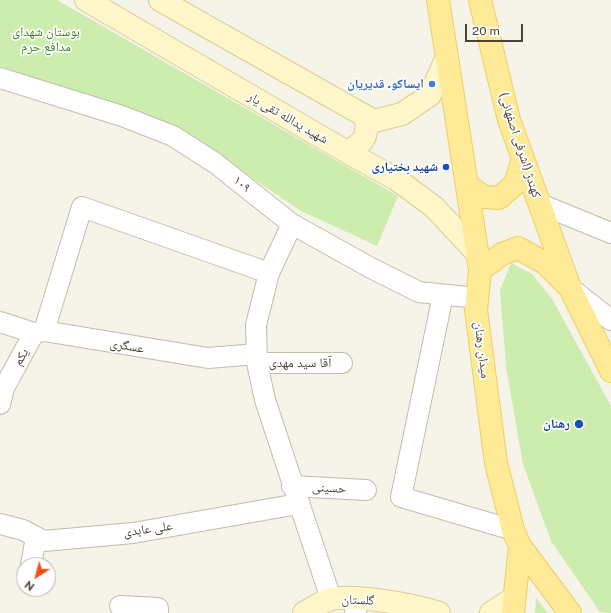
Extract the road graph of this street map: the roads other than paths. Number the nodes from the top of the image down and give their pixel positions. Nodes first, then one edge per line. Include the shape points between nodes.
1 (86, 0) edge
2 (160, 0) edge
3 (438, 0) edge
4 (480, 0) edge
5 (447, 57) junction
6 (0, 78) edge
7 (366, 117) junction
8 (347, 152) junction
9 (523, 159) junction
10 (468, 186) junction
11 (540, 204) junction
12 (292, 224) junction
13 (611, 233) edge
14 (479, 261) junction
15 (269, 273) junction
16 (570, 288) junction
17 (443, 294) junction
18 (477, 298) junction
19 (611, 320) edge
20 (0, 322) edge
21 (39, 332) junction
22 (257, 358) junction
23 (342, 363) dead end
24 (611, 371) edge
25 (0, 404) edge
26 (366, 490) dead end
27 (295, 495) junction
28 (0, 524) edge
29 (36, 537) junction
30 (516, 538) junction
31 (32, 557) edge
32 (331, 599) junction
33 (120, 606) dead end
34 (357, 606) edge
35 (513, 606) edge
36 (158, 613) edge
37 (304, 613) edge
38 (439, 613) edge
39 (491, 613) edge
40 (570, 613) edge

1 - 8 street, شهید یدالله تقی یار
2 - 7 street
3 - 5 main road
4 - 9 main road, کهندژ (اشرفی اصفهانی) via 509,120
5 - 7 street via 430,95 402,114 374,121
5 - 10 main road
6 - 12 street, ۱۰۹ via 122,116 174,136 215,163
7 - 8 street via 367,132 361,145
8 - 14 street, شهید یدالله تقی یار via 396,179 434,206
9 - 10 main road via 515,184 499,198 485,198
9 - 11 main road, کهندژ (اشرفی اصفهانی)
10 - 14 main road
11 - 13 street
11 - 16 main road, کهندژ (اشرفی اصفهانی)
12 - 15 street
12 - 17 street, ۱۰۹ via 419,292
14 - 16 main road via 518,248 545,263
14 - 18 main road, میدان رهنان
15 - 21 street, یکم via 82,207
15 - 22 street via 256,325
16 - 19 street
16 - 24 main road
17 - 18 street, ۱۰۹
17 - 30 street via 401,497
18 - 30 main road, میدان رهنان via 476,310 496,463
20 - 21 street, عسگری
21 - 22 street, عسگری via 208,358
21 - 25 street, یکم via 4,388
22 - 23 street, آقا سید مهدی
22 - 27 street via 265,400
26 - 27 street, حسینی
27 - 29 street, علی عابدی via 133,533 44,541
27 - 32 street
28 - 29 street, علی عابدی
29 - 31 street
30 - 35 main road
30 - 40 main road, میدان رهنان
32 - 34 street, گلستان
32 - 37 street, گلستان
33 - 36 street via 158,608
34 - 38 street, گلستان via 383,601
35 - 39 street

